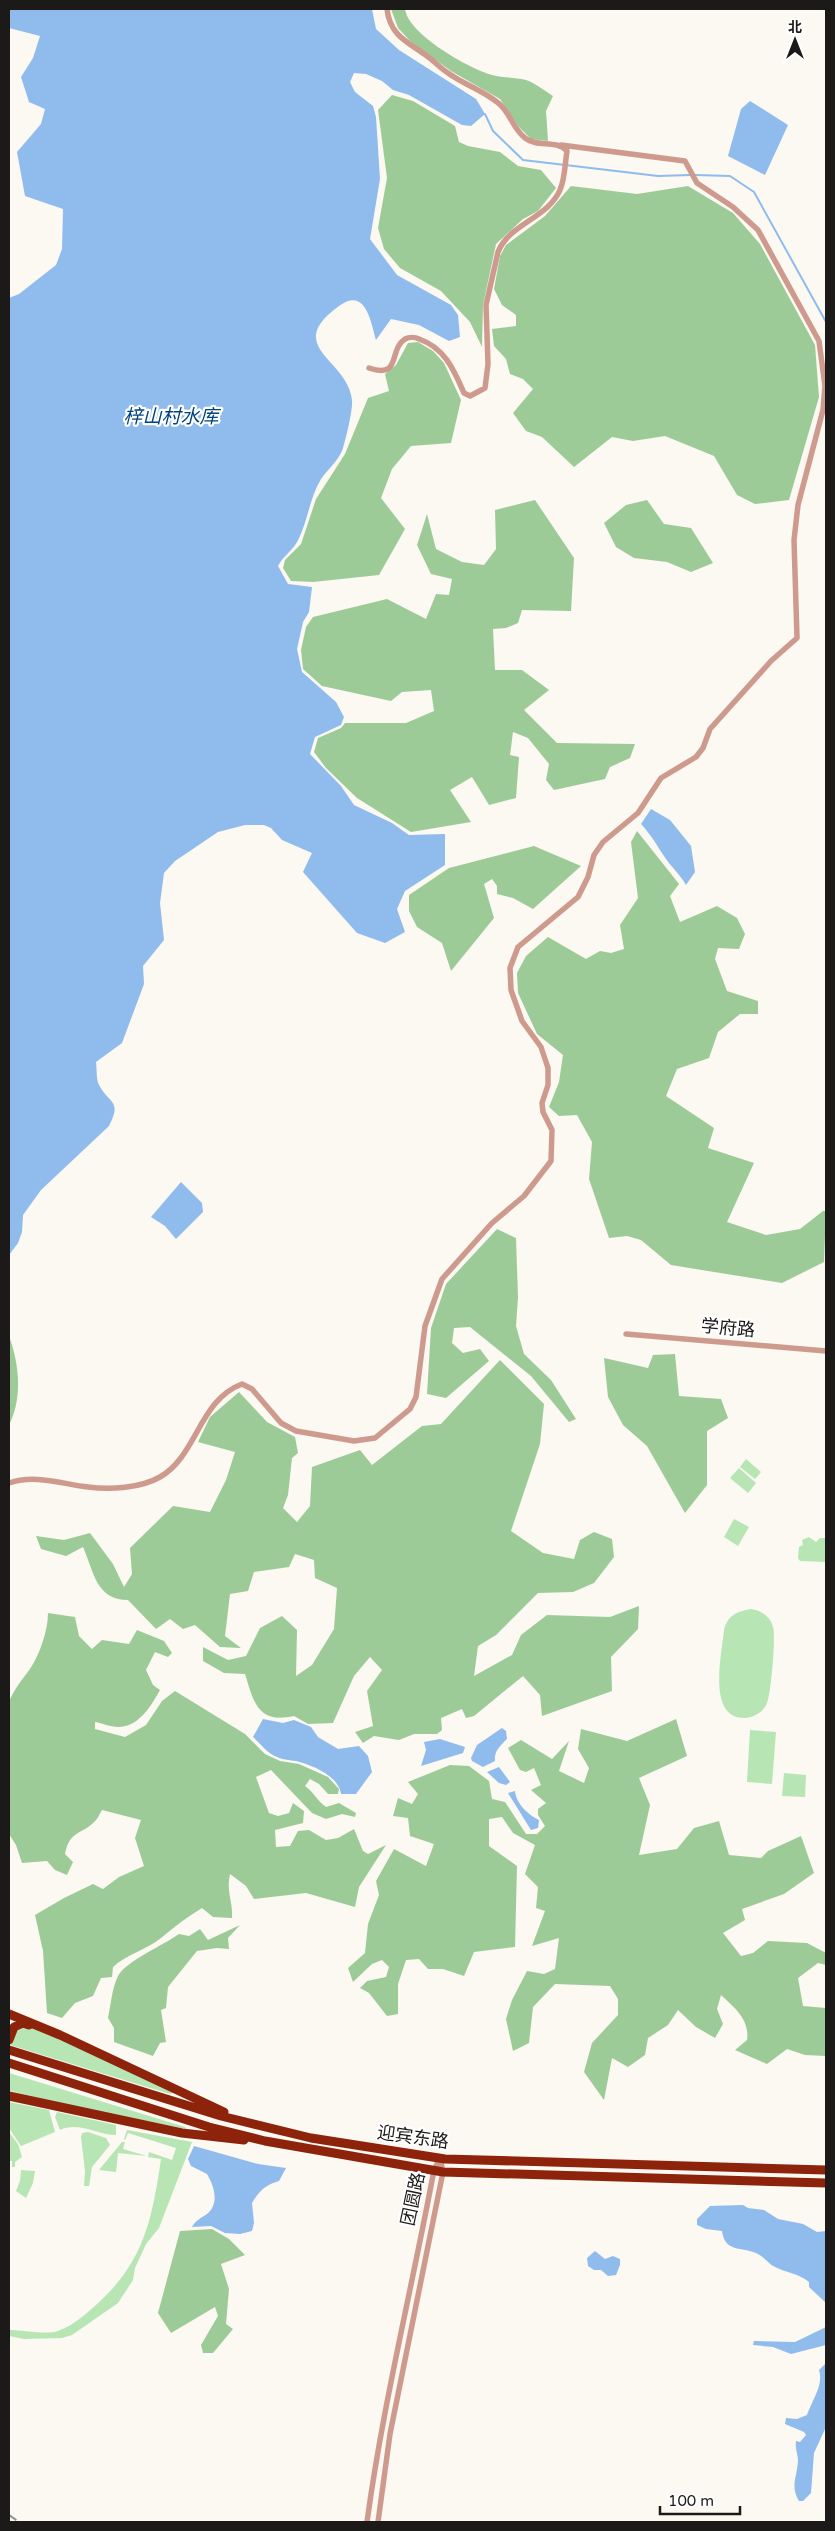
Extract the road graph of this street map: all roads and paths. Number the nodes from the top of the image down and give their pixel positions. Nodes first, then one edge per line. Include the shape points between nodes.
1 (387, 9) edge
2 (562, 145) junction
3 (370, 368) dead end
4 (626, 1334) dead end
5 (826, 1351) edge
6 (9, 1483) edge
7 (9, 2014) edge
8 (60, 2035) junction
9 (9, 2040) edge
10 (11, 2050) edge
11 (9, 2063) edge
12 (9, 2092) edge
13 (9, 2096) edge
14 (38, 2102) junction
15 (250, 2123) junction
16 (265, 2141) junction
17 (440, 2158) junction
18 (826, 2170) edge
19 (438, 2171) junction
20 (826, 2182) edge
21 (367, 2522) edge
22 (378, 2522) edge

1 - 2 street via 394,30 405,43 498,102 512,125 526,139
2 - 3 street via 567,152 560,190 540,213 501,243 498,252 486,304 488,364 485,388 470,396 464,393 443,353 432,344 414,337 401,343 392,365 386,370 380,372
2 - 6 street via 685,161 697,183 733,207 758,230 819,341 825,386 823,410 798,505 794,540 797,638 771,661 710,729 696,757 661,778 638,813 603,842 594,855 578,897 518,947 510,968 511,990 522,1021 541,1048 548,1068 548,1084 542,1103 552,1130 551,1162 524,1196 492,1223 442,1279 425,1326 416,1397 410,1409 375,1438 354,1441 296,1431 281,1423 252,1389 242,1384 231,1388 206,1414 181,1458 160,1477 138,1485 98,1488 32,1479
4 - 5 street, 学府路
7 - 8 highway
8 - 9 highway via 23,2023 11,2030
8 - 15 highway
10 - 15 highway, 迎宾东路
11 - 16 highway, 迎宾东路
12 - 14 highway
13 - 14 highway
14 - 16 highway via 190,2134
15 - 17 highway, 迎宾东路 via 312,2138
16 - 19 highway, 迎宾东路
17 - 18 highway, 迎宾东路
17 - 19 street, 团圆路
19 - 20 highway, 迎宾东路
19 - 21 street, 团圆路 via 381,2432
19 - 22 street, 团圆路 via 390,2434

